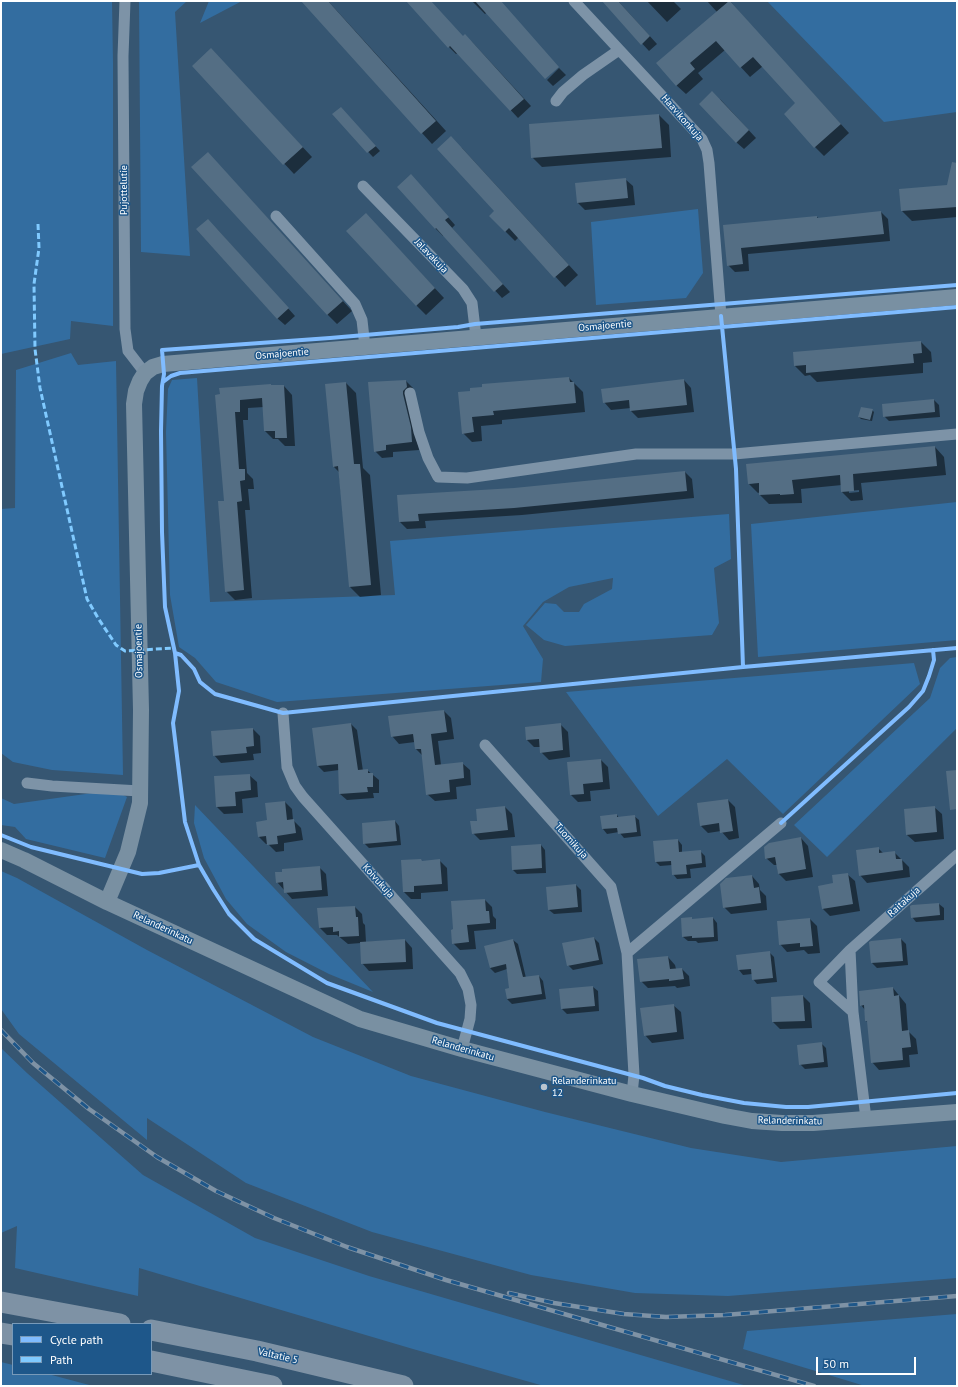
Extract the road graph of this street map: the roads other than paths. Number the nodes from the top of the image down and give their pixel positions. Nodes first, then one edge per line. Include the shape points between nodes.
1 (125, 1) edge
2 (574, 1) edge
3 (619, 50) junction
4 (556, 101) dead end
5 (363, 186) dead end
6 (276, 216) dead end
7 (957, 297) edge
8 (721, 316) junction
9 (476, 337) junction
10 (366, 347) junction
11 (145, 373) junction
12 (410, 393) dead end
13 (957, 434) edge
14 (734, 454) junction
15 (723, 463) dead end
16 (283, 713) dead end
17 (485, 745) dead end
18 (27, 783) dead end
19 (140, 791) junction
20 (781, 823) dead end
21 (1, 850) edge
22 (957, 855) edge
23 (107, 902) junction
24 (850, 950) junction
25 (627, 953) junction
26 (853, 1012) junction
27 (462, 1049) junction
28 (632, 1094) junction
29 (957, 1112) edge
30 (866, 1119) junction
31 (1, 1288) edge
32 (1, 1302) edge
33 (64, 1313) junction
34 (115, 1323) edge
35 (152, 1330) edge
36 (1, 1333) edge
37 (12, 1335) edge
38 (152, 1361) edge
39 (272, 1386) edge
40 (403, 1386) edge

1 - 11 street, Pujottelutie via 125,329 128,350
2 - 3 street, Haavikonkuja
3 - 4 street via 582,75
3 - 8 street, Haavikonkuja via 702,139 707,150
5 - 9 street, Jalavakuja via 463,289 472,303
6 - 10 street via 355,304 362,320
7 - 8 street, Osmajoentie
8 - 9 street, Osmajoentie
9 - 10 street, Osmajoentie
10 - 11 street, Osmajoentie via 163,364
11 - 19 street, Osmajoentie via 136,391 134,404 141,702
12 - 14 street via 419,432 438,477 467,478 636,454
13 - 14 street
14 - 15 street
16 - 27 street, Koivukuja via 287,767 295,786 460,973 468,990 471,1005
17 - 25 street, Tuomikuja via 611,886
18 - 19 street
19 - 23 street, Osmajoentie via 140,803 128,852
20 - 25 street
21 - 23 street, Relanderinkatu
22 - 24 street, Raitakuja
23 - 27 street, Relanderinkatu via 360,1019
24 - 26 street
24 - 26 street, Raitakuja via 819,982
25 - 28 street, Tuomikuja via 634,1075
26 - 30 street
27 - 28 street, Relanderinkatu
28 - 30 street, Relanderinkatu via 752,1121 813,1123
29 - 30 street, Relanderinkatu
31 - 33 highway via 44,1299
32 - 33 highway
33 - 34 highway
35 - 40 highway, Valtatie 5 via 257,1351
36 - 37 highway
38 - 39 highway

